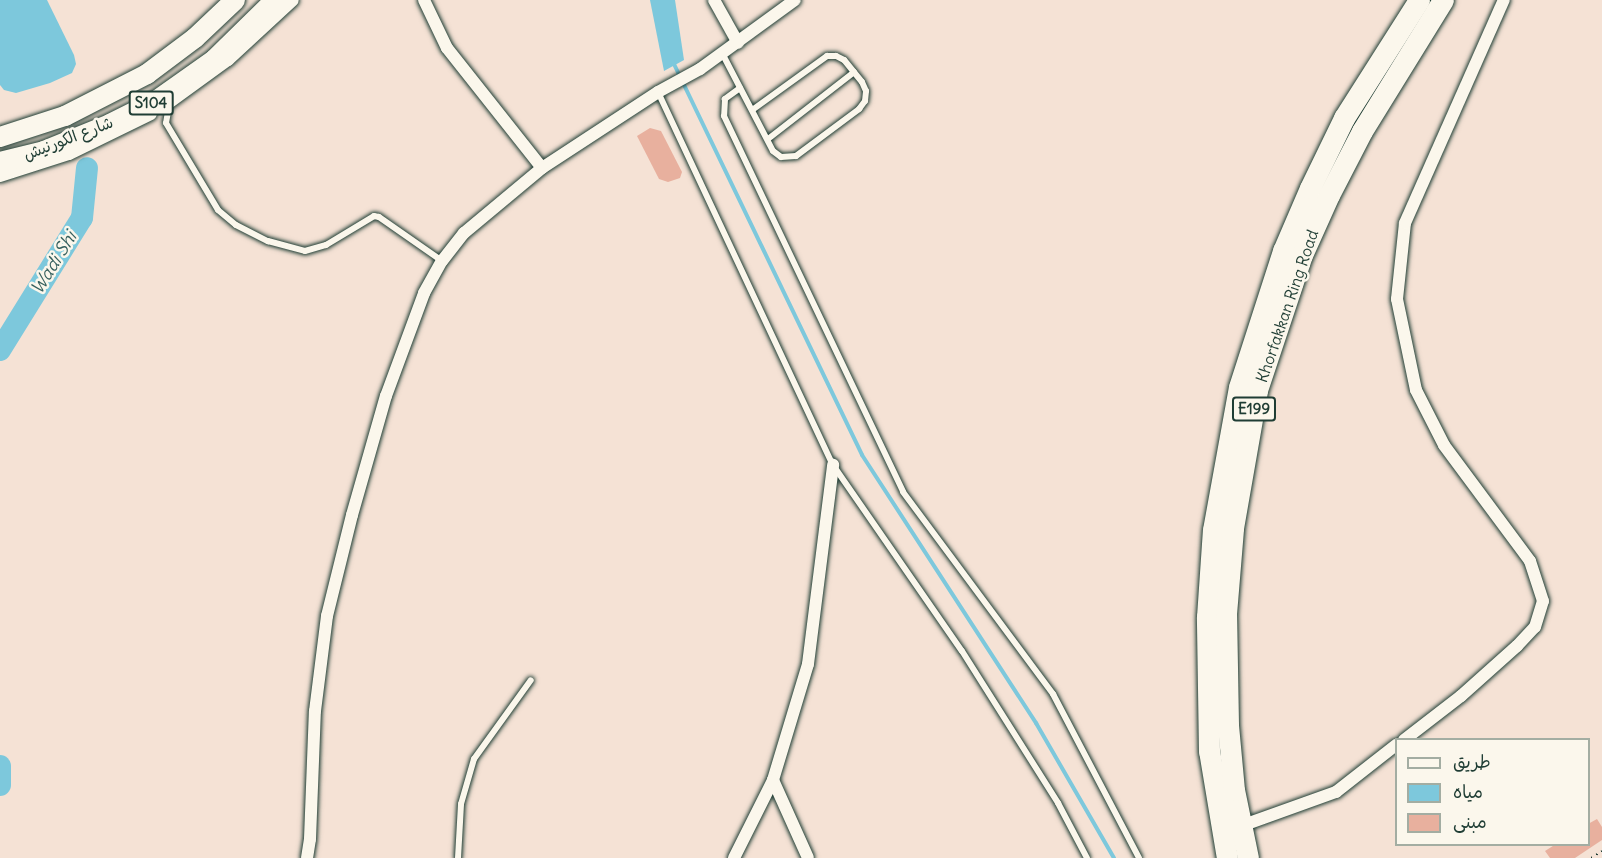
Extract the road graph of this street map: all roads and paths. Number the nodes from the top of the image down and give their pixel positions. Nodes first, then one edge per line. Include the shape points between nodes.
1 (235, 0) edge
2 (275, 0) edge
3 (293, 0) edge
4 (424, 0) edge
5 (714, 0) edge
6 (795, 0) edge
7 (1443, 0) edge
8 (1504, 0) edge
9 (1414, 6) edge
10 (217, 17) junction
11 (738, 43) junction
12 (722, 53) junction
13 (854, 72) junction
14 (740, 88) junction
15 (658, 92) junction
16 (158, 106) junction
17 (752, 110) junction
18 (166, 123) junction
19 (0, 137) edge
20 (768, 139) junction
21 (0, 162) edge
22 (23, 163) junction
23 (542, 168) junction
24 (0, 177) edge
25 (442, 261) junction
26 (833, 465) junction
27 (531, 680) dead end
28 (1407, 738) edge
29 (1395, 747) edge
30 (773, 780) junction
31 (1241, 826) junction
32 (1602, 851) edge
33 (307, 858) edge
34 (458, 858) edge
35 (734, 858) edge
36 (808, 858) edge
37 (1088, 858) edge
38 (1139, 858) edge
39 (1227, 858) edge
40 (1248, 858) edge
41 (1591, 858) edge

1 - 10 main road, شارع الكورنيش / S104
2 - 16 main road, شارع الكورنيش / S104
3 - 16 street via 228,60
4 - 23 street via 447,48
5 - 11 street
6 - 11 street
7 - 31 highway, Khorfakkan Ring Road / E199 via 1362,131 1329,195 1302,255 1257,390 1233,528 1226,614 1228,725
8 - 28 street via 1405,223 1397,299 1416,390 1444,446 1530,561 1543,602 1535,627 1517,646
9 - 39 highway, Khorfakkan Ring Road / E199 via 1344,118 1310,188 1284,251 1239,387 1213,530 1207,617 1209,751
10 - 16 main road via 225,25 223,36 175,75
10 - 19 main road, شارع الكورنيش / S104 via 147,74 65,116
11 - 12 street
12 - 14 lane
12 - 15 street
13 - 17 lane via 840,58 827,56
13 - 20 lane
13 - 20 lane via 866,91 860,109 791,158 777,154
14 - 17 lane
14 - 38 lane via 725,99 724,116 903,492 1053,694
15 - 23 street
15 - 26 lane
16 - 18 lane
16 - 18 lane
16 - 22 main road, شارع الكورنيش / S104
17 - 20 lane
18 - 25 lane via 218,210 268,241 305,251 326,245 379,216
21 - 22 main road, شارع الكورنيش / S104
22 - 24 street
23 - 25 street via 464,233
25 - 33 street via 424,293 386,396 327,616 315,711
26 - 30 street via 807,664
26 - 37 lane via 962,651
27 - 34 lane via 474,759 461,804
29 - 31 street via 1336,792
30 - 35 street
30 - 36 street
31 - 40 highway, Khorfakkan Ring Road / E199
32 - 41 path

